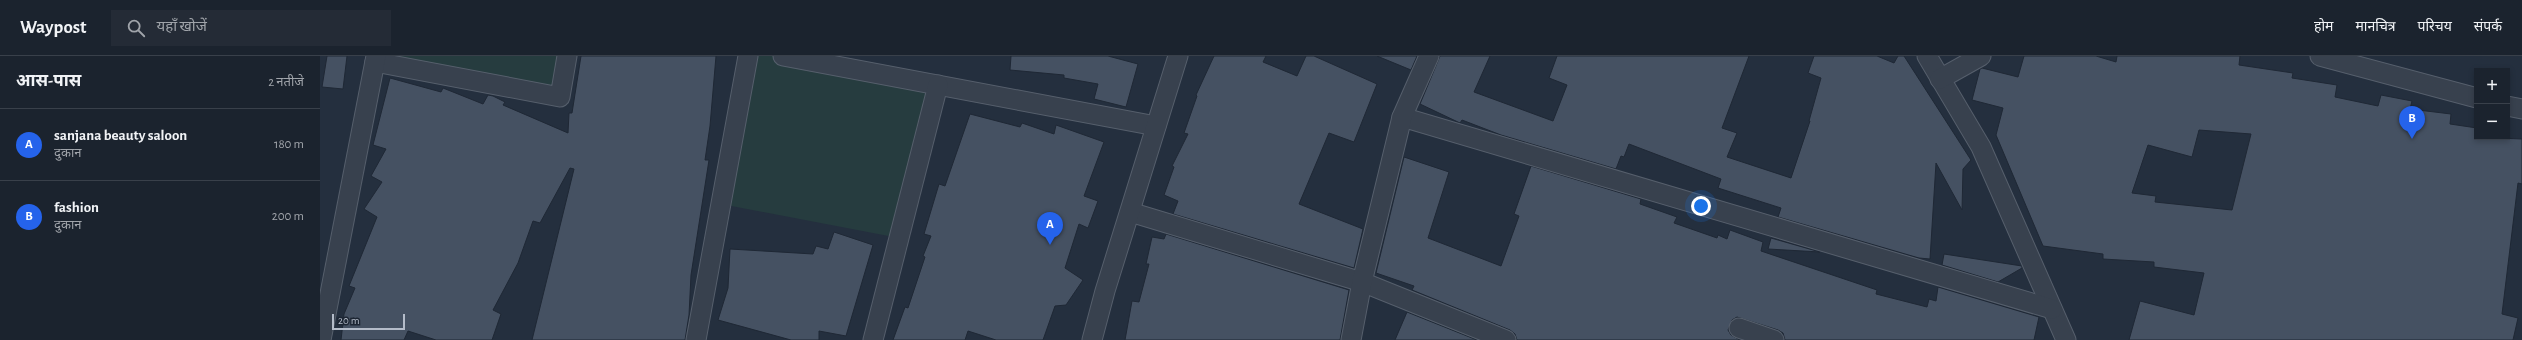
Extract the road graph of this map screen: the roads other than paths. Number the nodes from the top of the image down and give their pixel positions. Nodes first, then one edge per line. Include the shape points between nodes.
1 (567, 56) edge
2 (748, 56) edge
3 (783, 56) edge
4 (1178, 56) edge
5 (1428, 56) edge
6 (1927, 56) edge
7 (1981, 56) edge
8 (2320, 56) edge
9 (375, 59) edge
10 (1940, 78) junction
11 (938, 85) junction
12 (2474, 97) edge
13 (2510, 107) edge
14 (2522, 109) edge
15 (1402, 116) junction
16 (1156, 126) junction
17 (1130, 212) junction
18 (1362, 282) junction
19 (2052, 309) junction
20 (1739, 328) dead end
21 (321, 340) edge
22 (696, 340) edge
23 (873, 340) edge
24 (1092, 340) edge
25 (1351, 340) edge
26 (1506, 340) edge
27 (1774, 340) edge
28 (2066, 340) edge

1 - 9 street via 560,97
2 - 22 street
3 - 11 street
4 - 16 street
5 - 15 street
6 - 10 street
7 - 10 street
8 - 12 street
9 - 21 street
10 - 19 street via 1981,147
11 - 16 street
11 - 23 street
13 - 14 street
15 - 18 street
15 - 19 street
16 - 17 street
17 - 18 street
17 - 24 street
18 - 25 street
18 - 26 street
19 - 28 street
20 - 27 street

